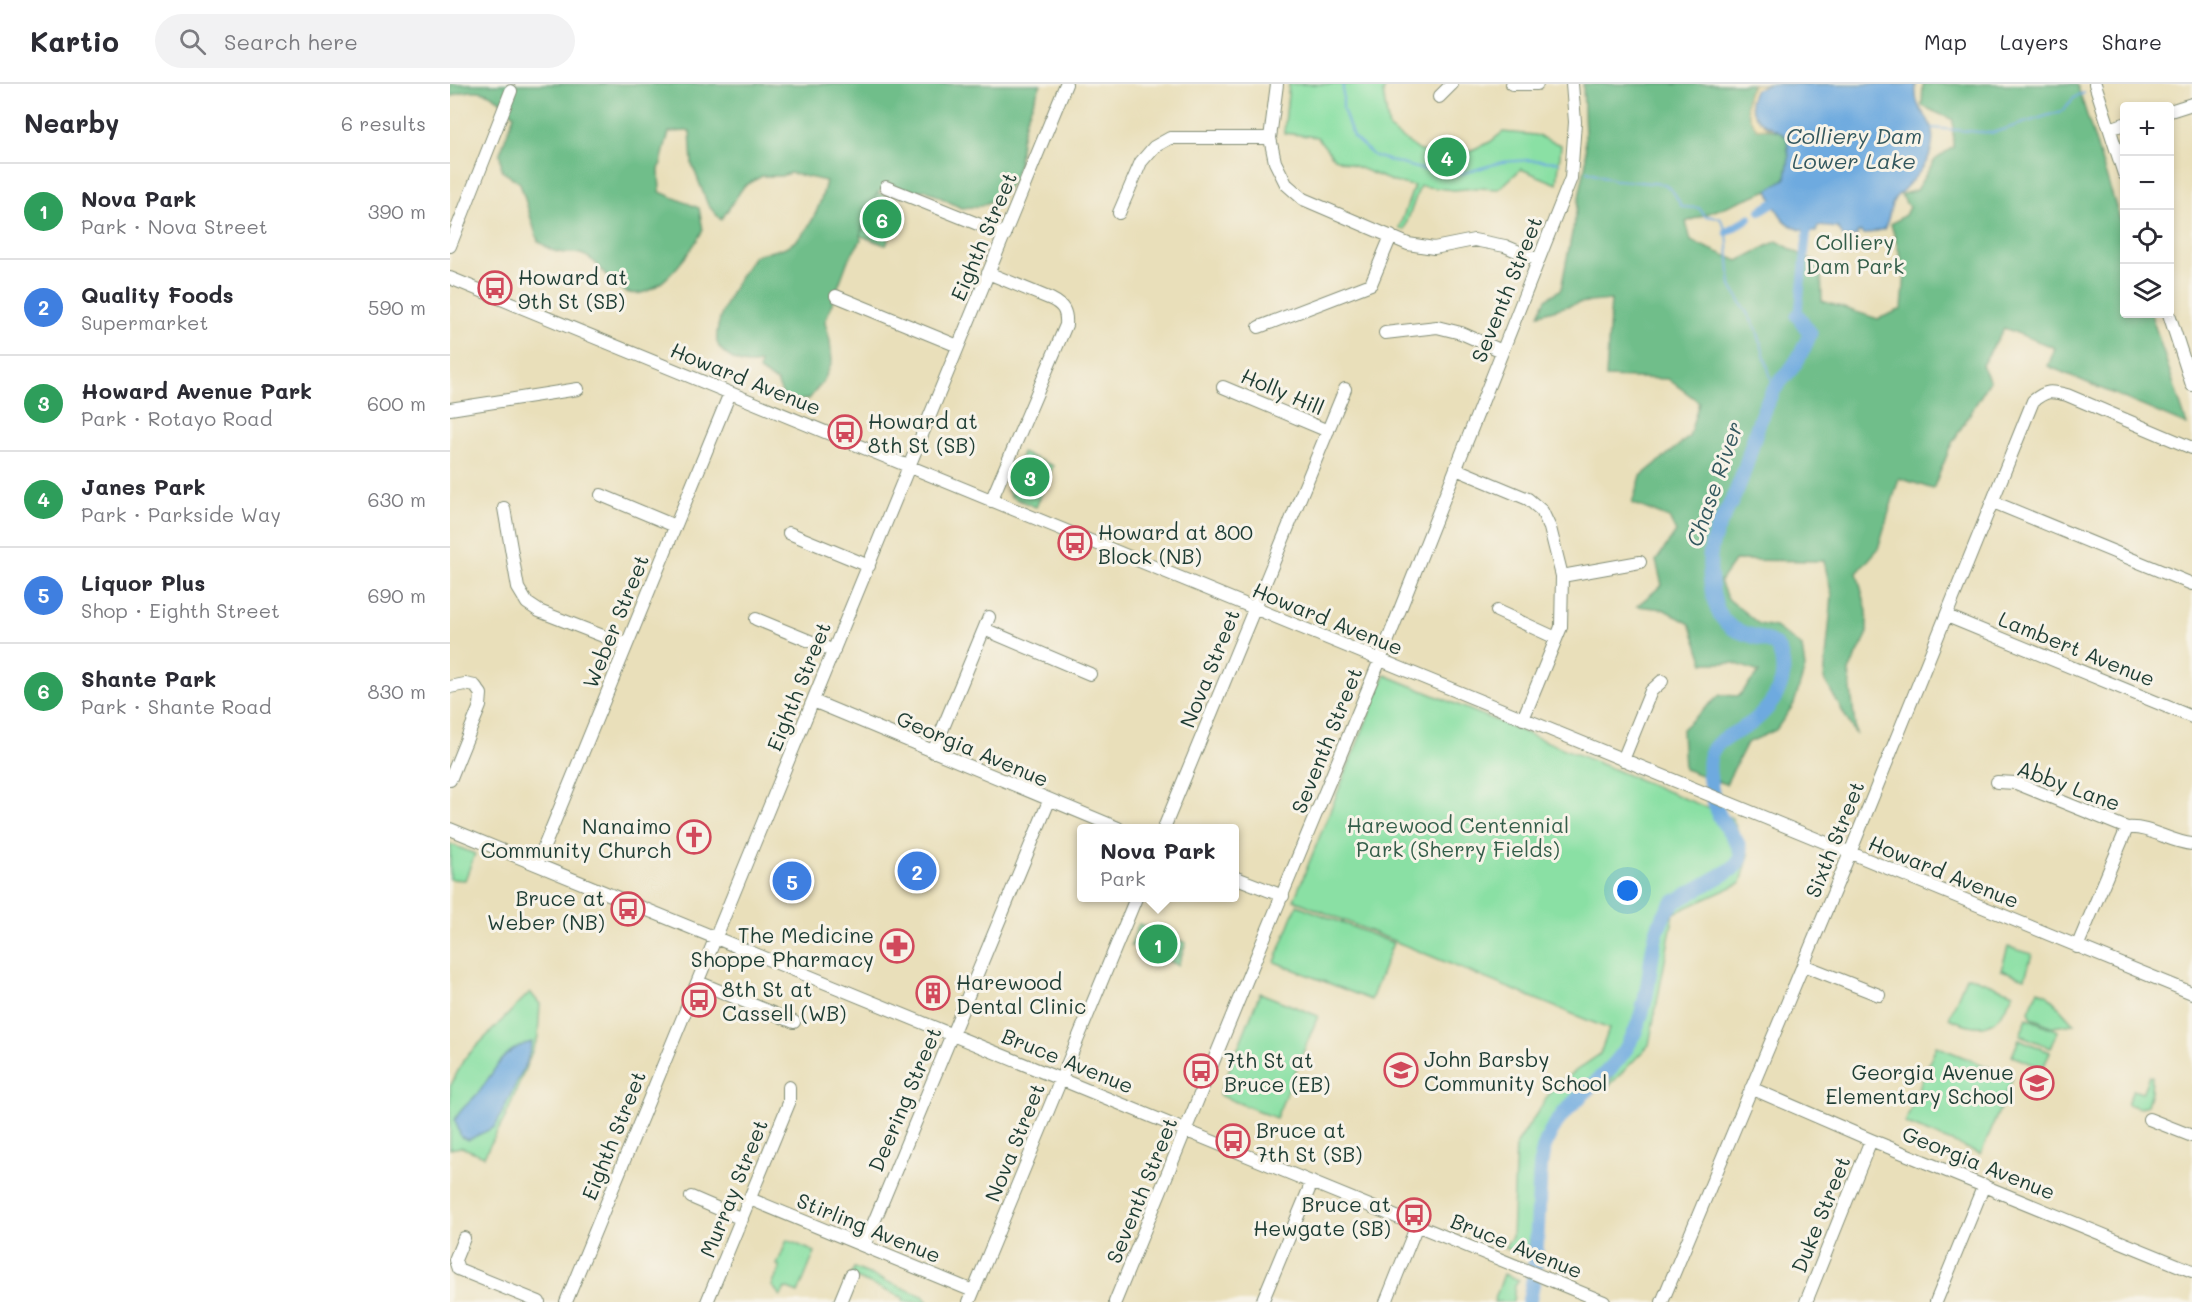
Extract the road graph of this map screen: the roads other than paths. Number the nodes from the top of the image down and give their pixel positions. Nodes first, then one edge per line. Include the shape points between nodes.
1 (1066, 84) edge
2 (1277, 84) edge
3 (1452, 84) edge
4 (1512, 84) edge
5 (1537, 84) edge
6 (1572, 84) edge
7 (2095, 84) edge
8 (511, 92) dead end
9 (1439, 96) dead end
10 (2192, 104) edge
11 (2174, 109) edge
12 (2120, 125) edge
13 (2110, 129) junction
14 (1270, 138) junction
15 (2120, 161) edge
16 (886, 187) dead end
17 (1119, 213) dead end
18 (1005, 235) junction
19 (1391, 236) junction
20 (450, 246) edge
21 (1538, 260) junction
22 (988, 273) junction
23 (450, 278) edge
24 (836, 296) dead end
25 (2170, 318) edge
26 (1259, 327) dead end
27 (1385, 333) dead end
28 (958, 346) junction
29 (1502, 351) junction
30 (2192, 385) edge
31 (1223, 387) dead end
32 (578, 389) dead end
33 (1346, 389) dead end
34 (730, 393) junction
35 (450, 409) edge
36 (1328, 431) junction
37 (2192, 448) edge
38 (909, 466) junction
39 (1456, 469) junction
40 (601, 495) dead end
41 (991, 501) junction
42 (1993, 502) junction
43 (504, 508) dead end
44 (675, 526) junction
45 (789, 533) dead end
46 (1640, 562) dead end
47 (869, 566) junction
48 (1562, 576) junction
49 (2192, 584) edge
50 (1255, 609) junction
51 (1497, 611) dead end
52 (1947, 616) junction
53 (756, 619) dead end
54 (1556, 638) junction
55 (626, 645) junction
56 (834, 651) junction
57 (1380, 660) junction
58 (1090, 674) dead end
59 (1662, 681) dead end
60 (450, 687) edge
61 (813, 701) junction
62 (2192, 717) edge
63 (1523, 719) junction
64 (933, 752) junction
65 (1623, 760) junction
66 (450, 780) edge
67 (1997, 782) dead end
68 (1049, 801) junction
69 (1108, 824) edge
70 (1166, 824) edge
71 (2127, 828) junction
72 (450, 829) edge
73 (2192, 844) edge
74 (1850, 853) junction
75 (537, 864) junction
76 (1239, 879) edge
77 (1283, 896) junction
78 (1134, 902) edge
79 (716, 938) junction
80 (2077, 947) junction
81 (1803, 965) junction
82 (698, 982) junction
83 (2192, 993) edge
84 (1879, 995) dead end
85 (794, 1022) dead end
86 (952, 1035) junction
87 (1060, 1079) junction
88 (789, 1087) dead end
89 (1751, 1088) junction
90 (2149, 1119) dead end
91 (1186, 1131) junction
92 (2192, 1136) edge
93 (1871, 1140) junction
94 (1312, 1182) junction
95 (1984, 1185) junction
96 (691, 1197) dead end
97 (750, 1199) junction
98 (742, 1219) junction
99 (1417, 1225) junction
100 (464, 1238) dead end
101 (864, 1246) junction
102 (2192, 1271) edge
103 (851, 1275) dead end
104 (971, 1297) edge
105 (539, 1302) edge
106 (566, 1302) edge
107 (707, 1302) edge
108 (840, 1302) edge
109 (1115, 1302) edge
110 (1262, 1302) edge
111 (1386, 1302) edge
112 (1604, 1302) edge
113 (1662, 1302) edge
114 (1806, 1302) edge
115 (1938, 1302) edge

1 - 18 street, Eighth Street
2 - 14 street
3 - 9 street
4 - 5 street
6 - 21 street, Seventh Street via 1575,122 1571,178
7 - 13 street
8 - 20 street
10 - 11 street
12 - 13 street
13 - 15 street
14 - 17 street via 1170,138 1154,147 1141,162
14 - 19 street via 1275,162 1286,184 1303,199
16 - 18 street
18 - 22 street, Eighth Street
19 - 21 street via 1408,244 1434,248 1474,240 1505,246
19 - 26 street via 1371,284
21 - 29 street, Seventh Street
22 - 28 street, Eighth Street
22 - 41 street via 1051,299 1060,304 1066,315 1066,325
23 - 34 street, Howard Avenue
24 - 28 street
25 - 30 street
27 - 29 street via 1437,327
28 - 38 street, Eighth Street
29 - 39 street, Seventh Street
31 - 36 street, Holly Hill
32 - 35 street
33 - 36 street, Nova Street
34 - 38 street, Howard Avenue
34 - 44 street, Weber Street
36 - 50 street, Nova Street
37 - 42 street, Sixth Street via 2052,391 2033,401
38 - 41 street, Howard Avenue
38 - 47 street, Eighth Street
39 - 48 street via 1528,499 1542,511
39 - 57 street, Seventh Street
40 - 44 street
41 - 50 street, Howard Avenue
42 - 49 street
42 - 52 street, Sixth Street
43 - 55 street via 518,588 527,603
44 - 55 street, Weber Street
45 - 47 street
46 - 48 street
47 - 56 street, Eighth Street
48 - 54 street via 1561,627
50 - 57 street, Howard Avenue
50 - 70 street, Nova Street
51 - 54 street
52 - 62 street, Lambert Avenue
52 - 74 street, Sixth Street
53 - 56 street
54 - 63 street
55 - 75 street, Weber Street
56 - 61 street, Eighth Street
57 - 63 street, Howard Avenue
57 - 77 street, Seventh Street
58 - 64 street via 986,623
59 - 65 street via 1651,691
60 - 66 street via 476,686 481,694 480,706
61 - 64 street, Georgia Avenue
61 - 79 street, Eighth Street
63 - 65 street, Howard Avenue
64 - 68 street, Georgia Avenue
65 - 74 street, Howard Avenue
67 - 71 street, Abby Lane via 2016,783
68 - 69 street, Georgia Avenue
68 - 86 street, Deering Street
71 - 73 street, Abby Lane via 2137,827
71 - 80 street
72 - 75 street, Bruce Avenue
74 - 80 street, Howard Avenue
74 - 81 street, Sixth Street
75 - 79 street, Bruce Avenue
76 - 77 street
77 - 91 street, Seventh Street
78 - 87 street, Nova Street
79 - 82 street, Eighth Street
79 - 86 street, Bruce Avenue
80 - 83 street, Howard Avenue
81 - 84 street
81 - 89 street, Sixth Street
82 - 85 street
82 - 106 street, Eighth Street
86 - 87 street, Bruce Avenue
86 - 101 street, Deering Street
87 - 91 street, Bruce Avenue
87 - 104 street, Nova Street
88 - 97 street, Murray Street via 789,1102
89 - 93 street, Georgia Avenue
89 - 113 street, Sixth Street
90 - 92 street
91 - 94 street, Bruce Avenue
91 - 109 street, Seventh Street
93 - 95 street, Georgia Avenue
93 - 114 street, Duke Street
94 - 99 street, Bruce Avenue
94 - 110 street
95 - 102 street, Georgia Avenue
95 - 115 street
96 - 98 street
97 - 98 street, Murray Street
97 - 101 street, Stirling Avenue
98 - 107 street, Murray Street
99 - 111 street
99 - 112 street, Bruce Avenue
100 - 105 street via 455,1260 460,1271
101 - 104 street, Stirling Avenue
103 - 108 street

